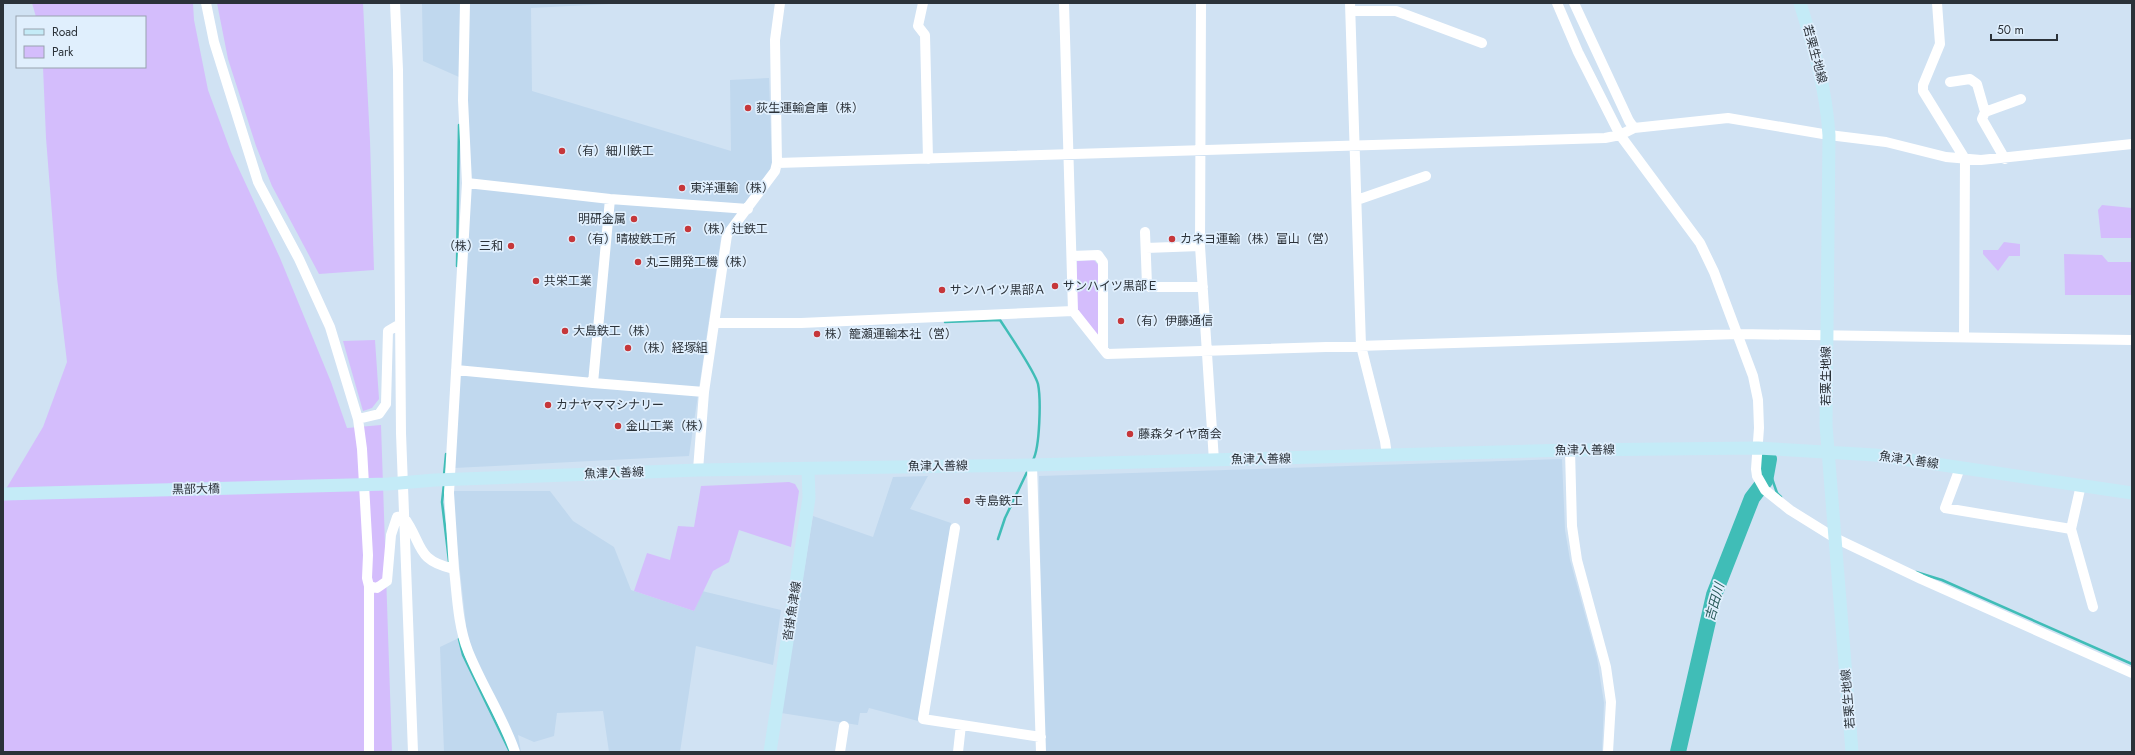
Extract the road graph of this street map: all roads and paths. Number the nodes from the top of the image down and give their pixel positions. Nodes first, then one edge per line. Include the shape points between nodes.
1 (206, 3) edge
2 (395, 3) edge
3 (465, 3) edge
4 (780, 3) edge
5 (923, 3) edge
6 (1064, 3) edge
7 (1201, 3) edge
8 (1557, 3) edge
9 (1574, 3) edge
10 (1800, 3) edge
11 (1937, 3) edge
12 (1350, 7) edge
13 (1482, 44) dead end
14 (1950, 82) dead end
15 (2021, 99) dead end
16 (1985, 112) junction
17 (1634, 128) junction
18 (1620, 135) junction
19 (1829, 135) junction
20 (2132, 144) edge
21 (1355, 146) junction
22 (1201, 149) junction
23 (1068, 155) junction
24 (928, 159) junction
25 (1965, 159) junction
26 (2005, 159) junction
27 (777, 163) junction
28 (1426, 176) dead end
29 (467, 183) junction
30 (610, 200) junction
31 (1357, 200) junction
32 (748, 209) junction
33 (1145, 232) dead end
34 (1200, 246) junction
35 (1146, 248) junction
36 (1072, 256) junction
37 (1203, 287) junction
38 (1074, 311) junction
39 (714, 323) junction
40 (400, 324) junction
41 (1739, 334) junction
42 (1826, 335) junction
43 (1964, 337) junction
44 (2132, 340) edge
45 (1360, 346) junction
46 (1103, 348) junction
47 (1206, 350) junction
48 (456, 370) junction
49 (593, 383) junction
50 (704, 392) junction
51 (358, 418) junction
52 (1758, 448) junction
53 (1570, 450) junction
54 (1827, 451) junction
55 (1387, 456) junction
56 (1214, 460) junction
57 (1032, 465) junction
58 (1960, 468) junction
59 (808, 469) junction
60 (698, 470) junction
61 (403, 482) junction
62 (388, 484) joint
63 (2081, 485) junction
64 (2132, 493) edge
65 (3, 494) edge
66 (403, 516) junction
67 (955, 528) dead end
68 (2071, 529) junction
69 (1835, 538) junction
70 (454, 569) junction
71 (369, 586) junction
72 (2093, 607) dead end
73 (2132, 673) edge
74 (961, 725) junction
75 (844, 726) dead end
76 (1041, 737) junction
77 (369, 752) edge
78 (414, 752) edge
79 (515, 752) edge
80 (770, 752) edge
81 (840, 752) edge
82 (958, 752) edge
83 (1041, 752) edge
84 (1608, 752) edge
85 (1852, 752) edge

1 - 51 street via 214,42 258,182 330,327
2 - 40 street
3 - 29 street via 463,100
4 - 27 street via 775,40
5 - 24 street via 918,26 925,35
6 - 23 street
7 - 22 street
8 - 18 street via 1578,52
9 - 17 street
10 - 19 main road, 若栗生地線 via 1827,102
11 - 25 street via 1940,44 1923,85 1923,91
12 - 13 street via 1396,11
12 - 21 street
14 - 16 street via 1970,79 1978,84
15 - 16 street
16 - 26 street via 1982,118
17 - 18 street
17 - 19 street via 1728,118
18 - 21 street via 1605,138
18 - 41 street via 1700,243
19 - 25 street via 1886,142 1946,157
19 - 42 main road, 若栗生地線
20 - 26 street
21 - 22 street
21 - 31 street
22 - 23 street
22 - 34 street
23 - 24 street
23 - 36 street
24 - 27 street
25 - 26 street
25 - 43 street
27 - 32 street via 775,171
28 - 31 street
29 - 30 street
29 - 48 street
30 - 32 street
30 - 49 street
31 - 45 street
32 - 39 street via 727,236
33 - 35 street
34 - 35 street
34 - 37 street
35 - 37 street via 1147,285 1150,288
36 - 38 street
36 - 46 street via 1098,255 1103,262
37 - 47 street
38 - 39 street via 801,323
38 - 46 street
39 - 50 street
40 - 51 street via 388,331 386,404 379,414
40 - 61 street
41 - 42 street
41 - 45 street
41 - 52 street via 1758,400
42 - 43 street
42 - 54 main road, 若栗生地線
43 - 44 street
45 - 47 street
45 - 55 street
46 - 47 street via 1107,354
47 - 56 street
48 - 49 street
48 - 70 street via 449,493
49 - 50 street
50 - 60 street
51 - 71 street
52 - 53 main road, 魚津入善線
52 - 54 main road, 魚津入善線
52 - 69 street via 1757,476 1765,490 1790,510
53 - 55 main road, 魚津入善線
53 - 84 street via 1572,526 1578,560 1606,667 1611,702
54 - 58 main road, 魚津入善線 via 1875,455
54 - 69 main road, 若栗生地線
55 - 56 main road, 魚津入善線
56 - 57 main road, 魚津入善線
57 - 59 main road, 魚津入善線
57 - 76 street
58 - 63 main road, 魚津入善線
58 - 68 street via 1945,508
59 - 60 main road, 魚津入善線
59 - 80 main road, 沓掛魚津線 via 809,498
60 - 61 main road, 魚津入善線
61 - 62 main road, 魚津入善線
61 - 66 street
62 - 65 main road, 黒部大橋
63 - 64 main road, 魚津入善線
63 - 68 street
66 - 70 street via 413,529 424,555 436,565
66 - 71 street via 398,518 391,535 387,581 377,588
66 - 78 street
67 - 74 street via 923,719
68 - 72 street
69 - 73 street
69 - 85 main road, 若栗生地線
70 - 79 street via 462,630 468,650 510,736
71 - 77 street
74 - 76 street
74 - 82 street
75 - 81 street
76 - 83 street

